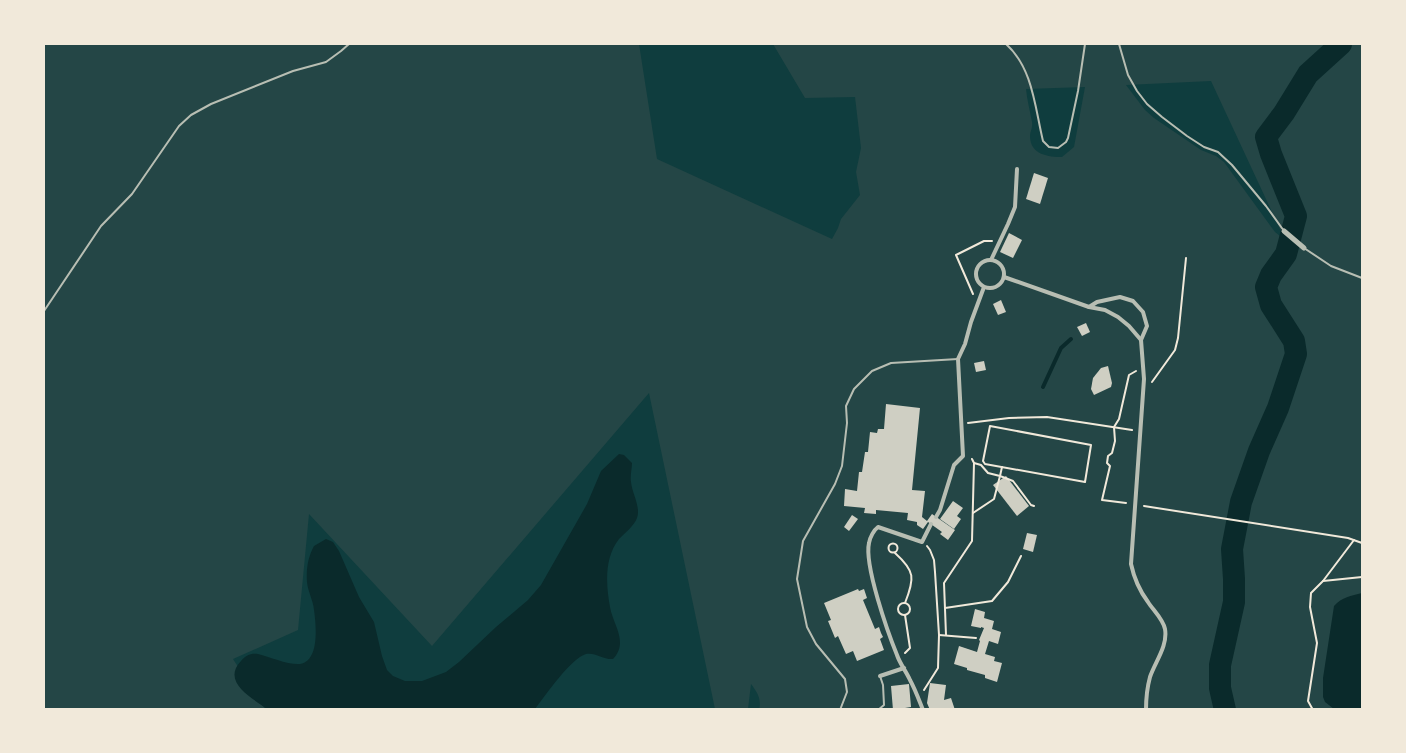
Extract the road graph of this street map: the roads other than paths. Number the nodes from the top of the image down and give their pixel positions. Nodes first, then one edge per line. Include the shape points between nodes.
1 (349, 44) edge
2 (1006, 44) edge
3 (1085, 44) edge
4 (1119, 44) edge
5 (1017, 169) dead end
6 (1284, 231) joint
7 (1304, 248) joint
8 (991, 260) junction
9 (1004, 277) junction
10 (1362, 278) edge
11 (984, 287) junction
12 (1089, 307) junction
13 (44, 311) edge
14 (1141, 340) junction
15 (958, 359) junction
16 (936, 517) dead end
17 (931, 524) dead end
18 (904, 668) junction
19 (880, 676) joint
20 (840, 710) edge
21 (878, 710) edge
22 (923, 710) edge
23 (1146, 710) edge

1 - 13 lane via 326,62 211,104 185,120 132,194 101,226
2 - 3 lane via 1027,74 1044,141 1049,147 1058,148 1068,138
4 - 6 lane via 1128,75 1147,104 1187,136 1218,152
5 - 8 street via 1015,207
6 - 7 street
7 - 10 lane via 1331,266
8 - 9 street via 1003,267
8 - 11 street via 981,262 976,270 977,280
9 - 11 street via 1000,285
9 - 12 street
11 - 15 street
12 - 14 street via 1118,317
12 - 14 street via 1120,297 1133,301 1143,312 1147,326
14 - 23 street via 1143,394 1131,564 1134,577 1165,629 1164,645 1150,676
15 - 16 street via 963,456 954,465
15 - 20 lane via 891,363 872,371 854,389 846,406 842,466 803,541 797,579 807,627 845,679 847,692
17 - 18 street via 922,542 878,527 869,543 874,584
18 - 19 street
18 - 22 street
19 - 21 lane via 884,705

